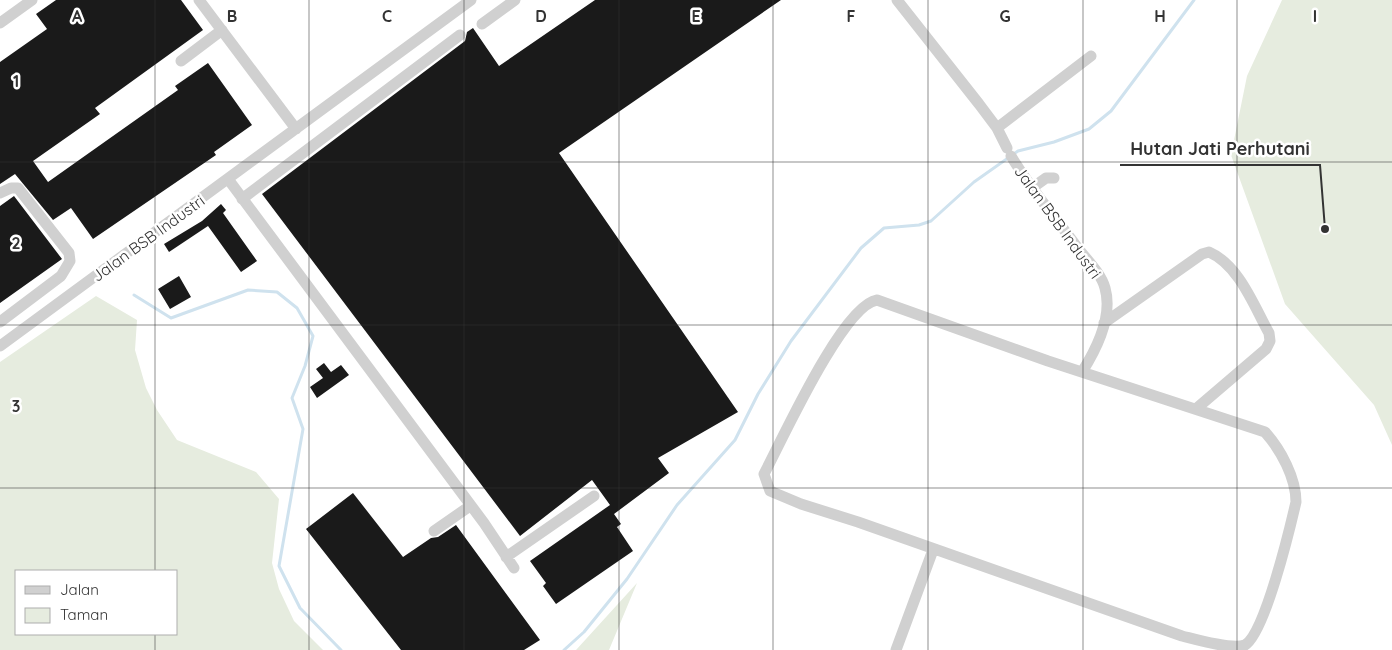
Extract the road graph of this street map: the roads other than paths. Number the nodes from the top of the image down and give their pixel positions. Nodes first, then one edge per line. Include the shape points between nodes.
1 (32, 0) edge
2 (199, 0) edge
3 (470, 0) edge
4 (515, 0) edge
5 (897, 0) edge
6 (0, 23) edge
7 (482, 24) dead end
8 (222, 30) junction
9 (460, 35) dead end
10 (1091, 56) dead end
11 (181, 61) dead end
12 (997, 128) junction
13 (296, 129) junction
14 (1054, 178) dead end
15 (228, 179) junction
16 (1032, 188) junction
17 (0, 193) edge
18 (242, 199) junction
19 (0, 322) edge
20 (1104, 323) junction
21 (0, 346) edge
22 (1077, 371) junction
23 (1197, 408) junction
24 (594, 496) dead end
25 (470, 506) junction
26 (434, 531) dead end
27 (933, 550) junction
28 (506, 557) junction
29 (514, 568) dead end
30 (896, 650) edge
31 (1232, 650) edge

1 - 6 lane
2 - 8 lane
3 - 13 lane, Jalan BSB Industri
4 - 7 lane
5 - 12 lane, Jalan BSB Industri
8 - 11 lane
8 - 13 lane
9 - 18 lane
10 - 12 lane
12 - 16 lane, Jalan BSB Industri
13 - 15 lane, Jalan BSB Industri
14 - 16 lane via 1046,178
15 - 18 lane
15 - 21 lane, Jalan BSB Industri
16 - 20 lane, Jalan BSB Industri via 1105,287
17 - 19 lane via 18,188 69,253 70,261 61,276
18 - 25 lane
20 - 22 lane, Jalan BSB Industri via 1093,356
20 - 23 lane via 1202,254 1209,252 1218,256 1237,277 1269,333 1270,341 1266,349
22 - 23 lane
22 - 27 lane via 877,300 862,306 834,342 764,474 766,483 770,491 780,497
23 - 31 lane via 1265,432 1281,454 1296,489 1292,521 1264,615 1246,645
24 - 28 lane
25 - 26 lane
25 - 28 lane
27 - 30 lane
27 - 31 lane via 1182,636
28 - 29 lane

